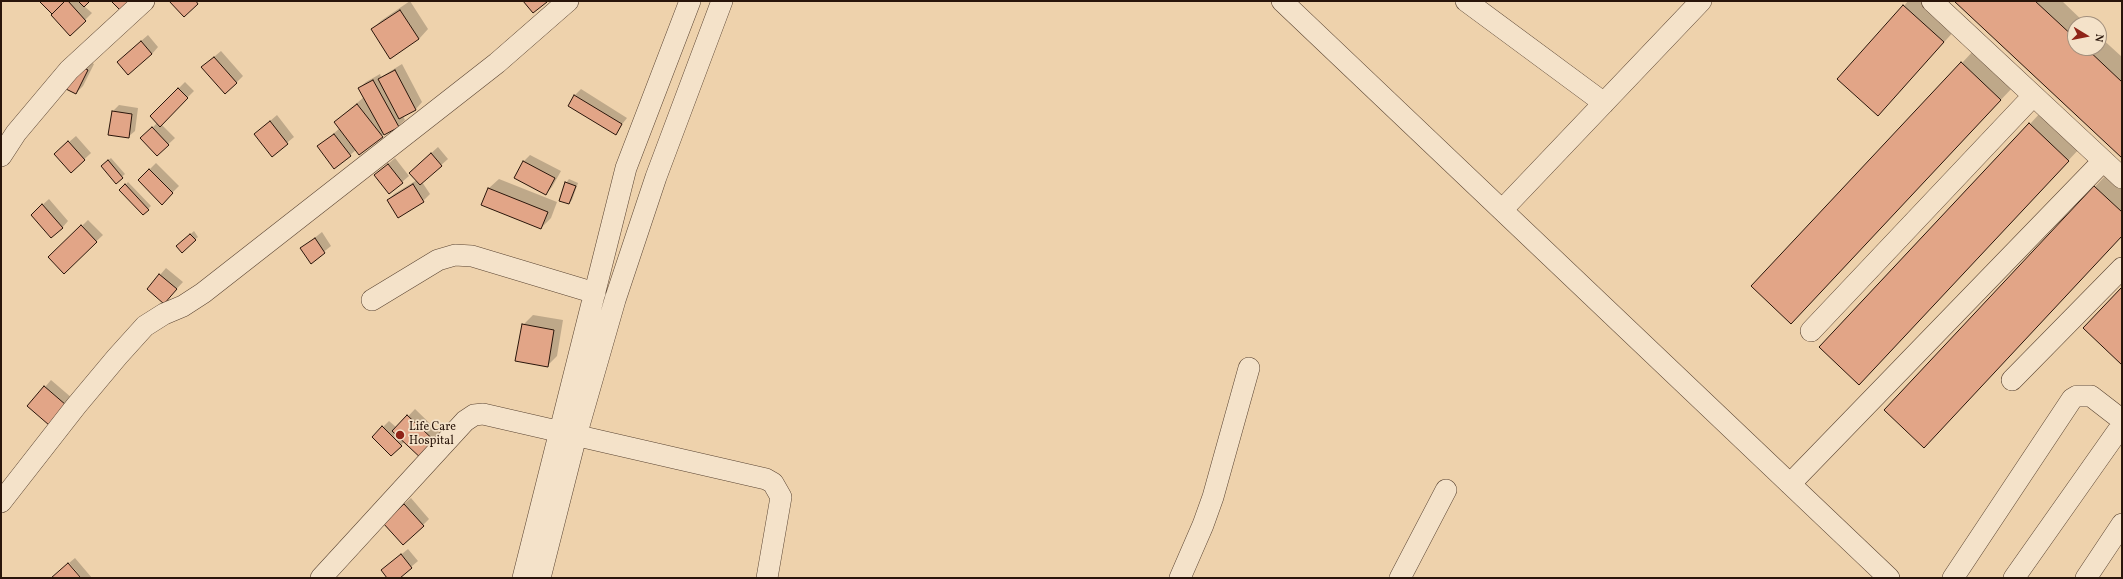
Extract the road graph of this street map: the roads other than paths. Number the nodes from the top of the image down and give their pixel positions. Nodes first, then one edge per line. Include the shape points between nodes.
1 (144, 1) edge
2 (568, 1) edge
3 (690, 1) edge
4 (722, 1) edge
5 (1282, 1) edge
6 (1466, 1) edge
7 (1701, 1) edge
8 (1932, 1) edge
9 (2033, 96) junction
10 (1604, 103) junction
11 (1, 156) edge
12 (2102, 161) junction
13 (2122, 178) edge
14 (1502, 210) junction
15 (2122, 268) edge
16 (595, 293) junction
17 (372, 300) dead end
18 (1811, 331) dead end
19 (1249, 368) dead end
20 (2012, 380) dead end
21 (2122, 420) edge
22 (2122, 428) edge
23 (568, 434) junction
24 (1790, 484) junction
25 (1446, 490) dead end
26 (1, 502) edge
27 (2122, 524) edge
28 (321, 578) edge
29 (522, 578) edge
30 (540, 578) edge
31 (767, 578) edge
32 (1180, 578) edge
33 (1400, 578) edge
34 (1889, 578) edge
35 (1953, 578) edge
36 (2014, 578) edge
37 (2086, 578) edge

1 - 11 street via 69,70 16,133
2 - 26 street via 491,67 204,293 145,326 76,406
3 - 16 street via 626,168
4 - 23 street via 656,177
5 - 14 street
6 - 10 street
7 - 10 street
8 - 9 street
9 - 12 street
9 - 18 street
10 - 14 street
12 - 13 street
12 - 24 street
14 - 24 street
15 - 20 street
16 - 17 street via 472,256 455,255 438,260
16 - 23 street
19 - 32 street via 1213,497
21 - 35 street via 2091,396 2077,396 2072,399
22 - 36 street
23 - 28 street via 492,415 474,415 465,421
23 - 29 street
23 - 30 street
23 - 31 street via 766,479 773,483 781,497
24 - 34 street
25 - 33 street
27 - 37 street

